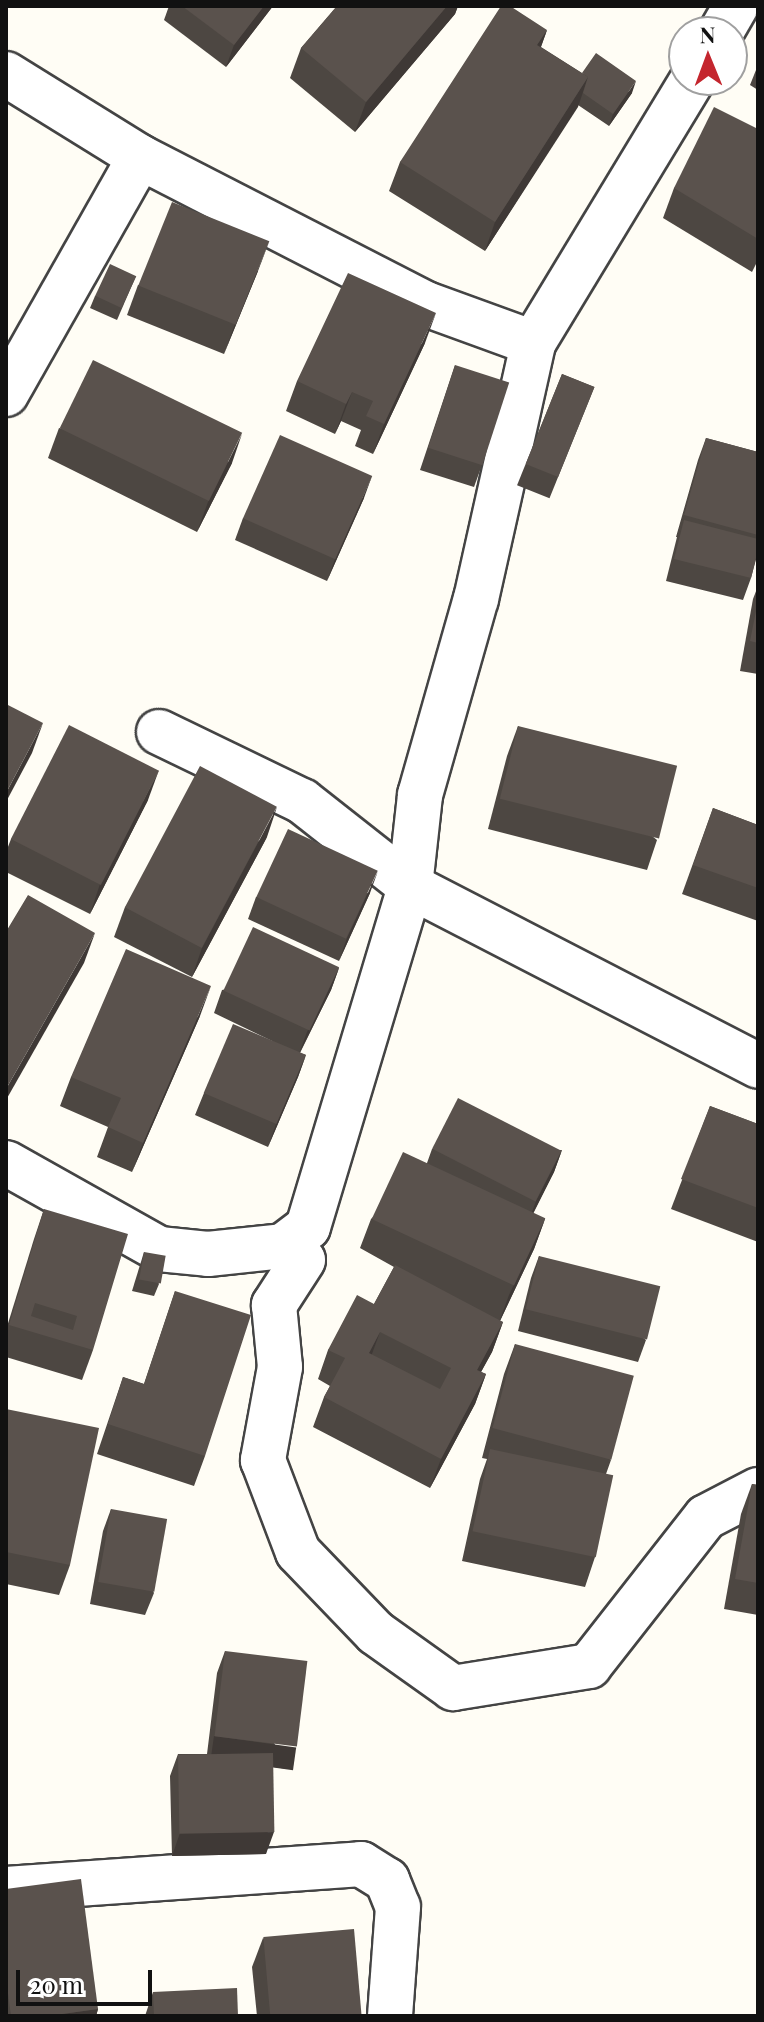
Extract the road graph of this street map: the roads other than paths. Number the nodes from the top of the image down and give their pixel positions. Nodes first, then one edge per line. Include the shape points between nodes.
1 (6, 74) edge
2 (682, 96) edge
3 (140, 157) junction
4 (533, 343) junction
5 (6, 394) edge
6 (159, 732) dead end
7 (410, 886) junction
8 (758, 1066) edge
9 (6, 1163) edge
10 (283, 1246) junction
11 (758, 1490) edge
12 (6, 1889) edge
13 (390, 2016) edge

1 - 3 street
2 - 4 street
3 - 4 street via 426,304
3 - 5 street
4 - 7 street via 476,599 420,795
6 - 7 street via 302,801
7 - 8 street
7 - 10 street via 308,1227
9 - 10 street via 159,1249 208,1254
10 - 11 street via 303,1260 274,1305 280,1367 263,1460 298,1552 376,1633 453,1688 589,1666 706,1517
12 - 13 street via 361,1864 387,1880 398,1907

